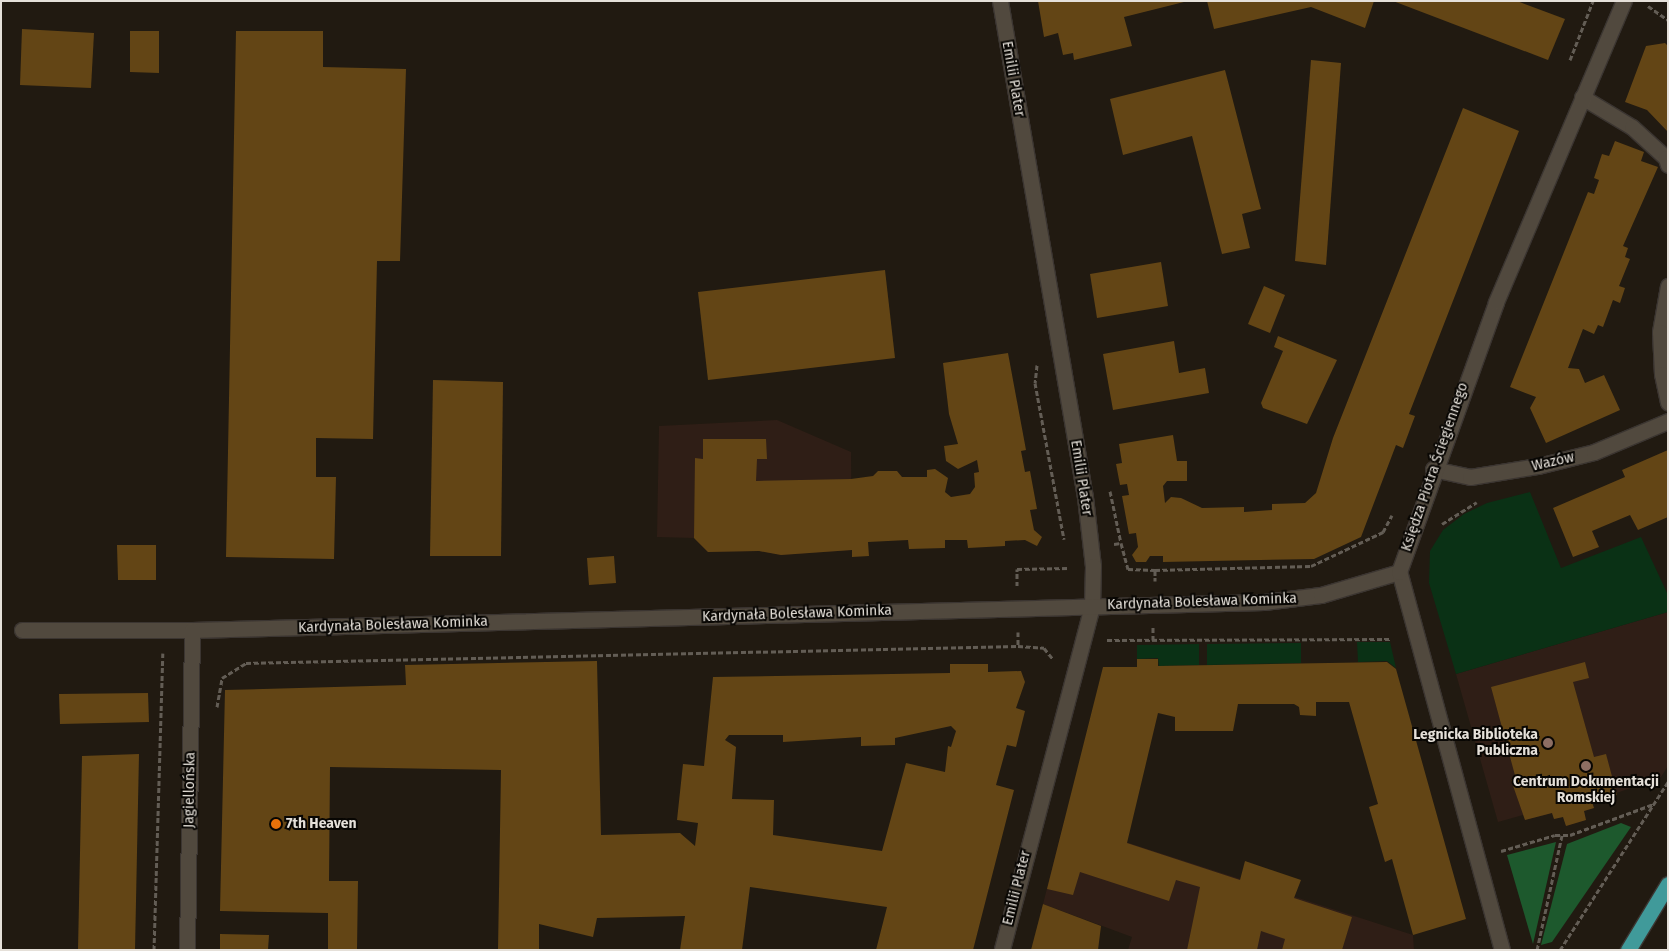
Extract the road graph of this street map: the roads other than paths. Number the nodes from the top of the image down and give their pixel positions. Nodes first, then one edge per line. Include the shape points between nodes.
1 (1000, 1) edge
2 (1624, 1) edge
3 (1582, 97) junction
4 (1668, 165) edge
5 (1668, 286) edge
6 (1668, 402) edge
7 (1668, 422) edge
8 (1433, 469) junction
9 (1399, 572) junction
10 (1092, 606) junction
11 (22, 630) dead end
12 (192, 630) junction
13 (1668, 884) edge
14 (187, 950) edge
15 (1002, 950) edge
16 (1502, 950) edge
17 (1628, 950) edge

1 - 10 street, Emilii Plater via 1085,497 1093,566
2 - 3 street, Księdza Piotra Ściegiennego
3 - 4 street via 1632,127 1666,158
3 - 8 street, Księdza Piotra Ściegiennego via 1496,302
5 - 6 street via 1660,332 1662,374
7 - 8 street, Wazów via 1594,452 1538,466 1470,477
8 - 9 street, Księdza Piotra Ściegiennego
9 - 10 street, Kardynała Bolesława Kominka via 1304,598
9 - 16 street
10 - 12 street, Kardynała Bolesława Kominka
10 - 15 street, Emilii Plater
11 - 12 street, Kardynała Bolesława Kominka
12 - 14 street, Jagiellońska
13 - 17 main road

